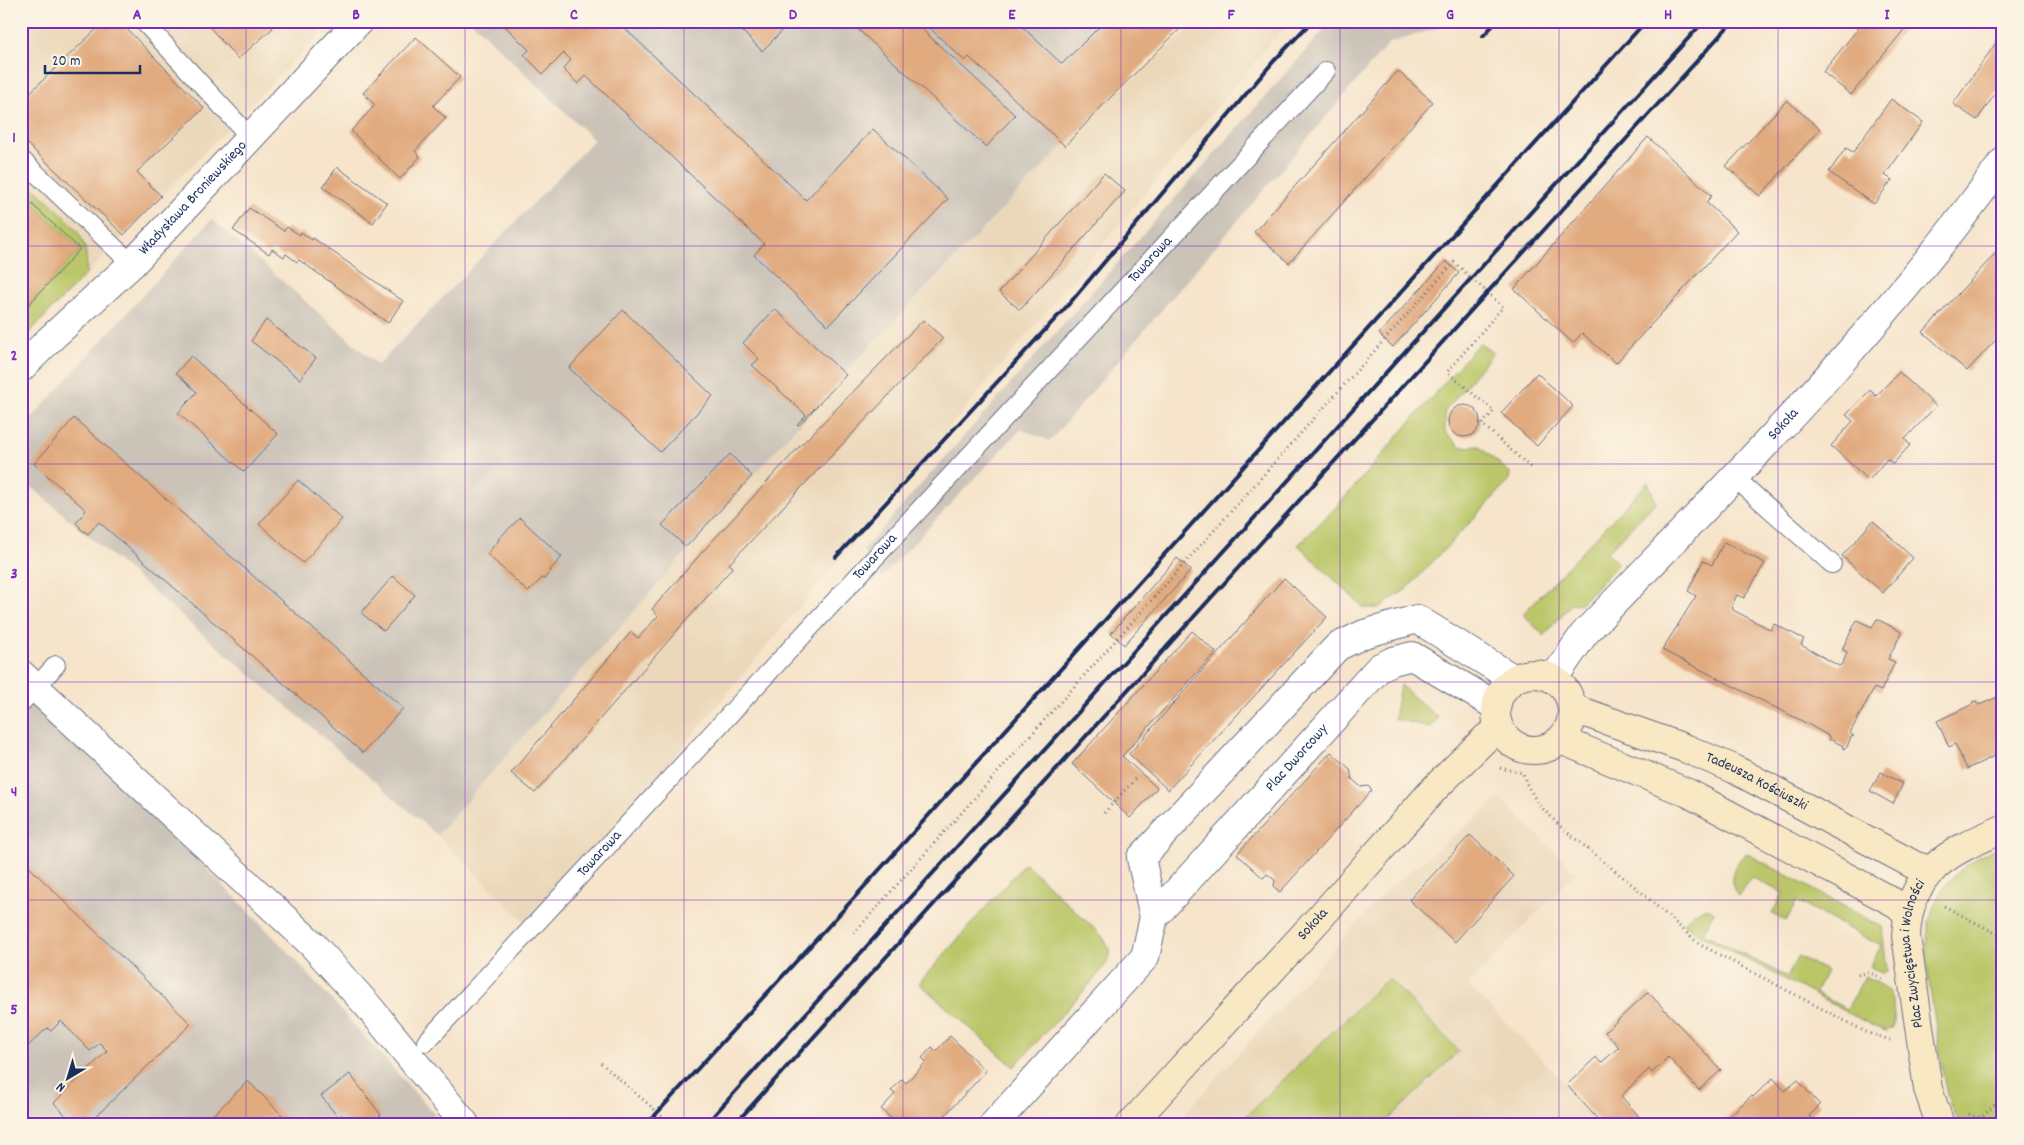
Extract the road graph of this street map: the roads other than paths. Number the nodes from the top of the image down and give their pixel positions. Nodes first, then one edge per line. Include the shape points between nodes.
1 (143, 21) edge
2 (359, 21) edge
3 (1326, 71) dead end
4 (250, 137) junction
5 (21, 159) edge
6 (2003, 162) edge
7 (132, 264) junction
8 (21, 368) edge
9 (1734, 477) junction
10 (1832, 564) dead end
11 (56, 665) dead end
12 (1514, 679) junction
13 (1554, 679) junction
14 (26, 689) edge
15 (1572, 708) junction
16 (1498, 718) junction
17 (1561, 740) junction
18 (2003, 829) edge
19 (1932, 870) junction
20 (1908, 914) junction
21 (1154, 917) junction
22 (426, 1042) dead end
23 (465, 1124) edge
24 (994, 1124) edge
25 (1131, 1124) edge
26 (1940, 1124) edge

1 - 4 lane
2 - 4 street, Władysława Broniewskiego
3 - 22 lane, Towarowa
4 - 7 street, Władysława Broniewskiego
5 - 7 lane
6 - 9 street, Sokoła via 1847,356
7 - 8 street, Władysława Broniewskiego
9 - 10 lane
9 - 13 street, Sokoła via 1584,634
11 - 14 lane
12 - 13 street via 1534,673
12 - 16 street via 1505,686
12 - 21 street via 1417,619 1364,634 1337,647 1141,858
13 - 15 street via 1570,696
14 - 23 street via 312,944 368,1006
15 - 17 street via 1572,720
15 - 19 street, Tadeusza Kościuszki via 1702,755 1916,866
16 - 17 street via 1507,740 1528,750 1551,747
16 - 21 street, Plac Dworcowy via 1412,656 1380,667
16 - 25 street, Sokoła via 1487,737 1435,788
17 - 20 street via 1688,793 1897,904
18 - 19 street, Plac Zwycięstwa i Wolności via 1960,848
19 - 20 street, Plac Zwycięstwa i Wolności via 1917,890
20 - 26 street, Plac Zwycięstwa i Wolności via 1906,936 1928,1089
21 - 24 street, Plac Dworcowy via 1145,957

